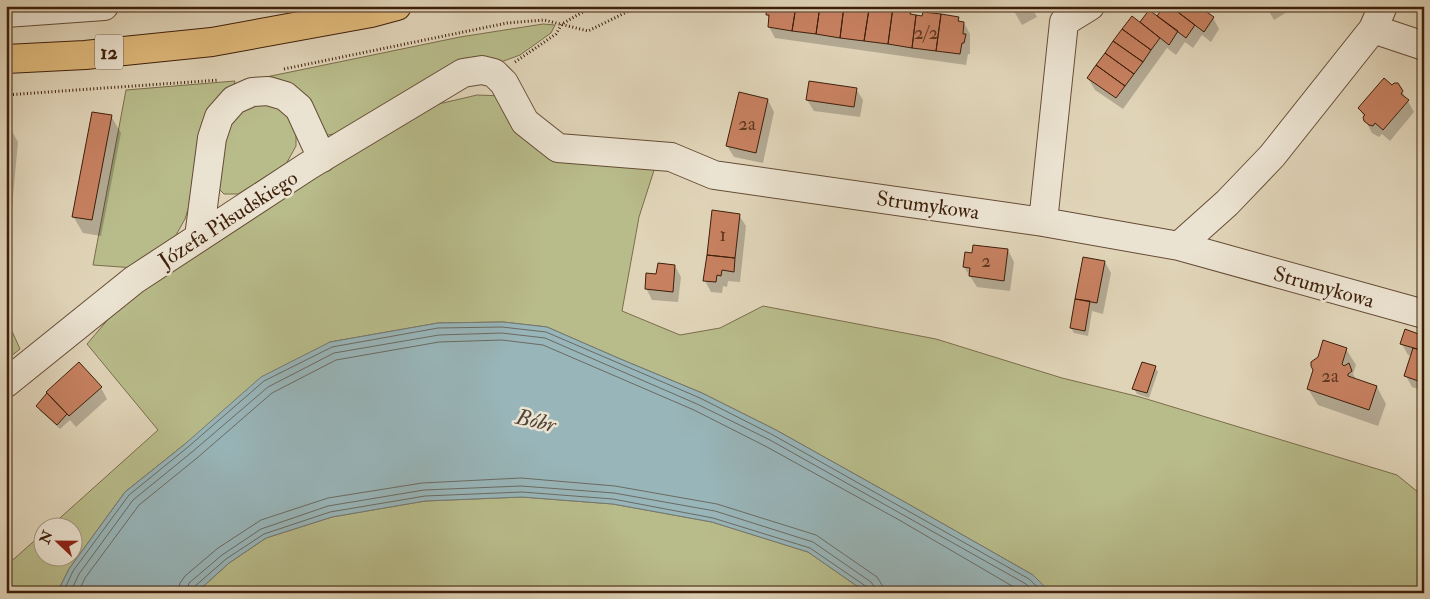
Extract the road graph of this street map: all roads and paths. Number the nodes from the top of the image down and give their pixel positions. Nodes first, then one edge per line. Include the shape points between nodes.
1 (104, 6) edge
2 (397, 6) edge
3 (592, 6) edge
4 (639, 6) edge
5 (1090, 6) edge
6 (6, 12) edge
7 (1059, 14) edge
8 (1378, 18) edge
9 (562, 24) junction
10 (1424, 46) edge
11 (6, 59) edge
12 (276, 71) dead end
13 (494, 73) junction
14 (228, 80) dead end
15 (6, 96) edge
16 (322, 158) junction
17 (1043, 222) junction
18 (199, 238) junction
19 (1179, 246) junction
20 (1424, 314) edge
21 (6, 383) edge

1 - 6 street
2 - 11 main road, 12 via 212,42 85,55
3 - 9 path
4 - 9 path via 588,31
5 - 7 street
7 - 17 street
8 - 10 street
8 - 19 street via 1272,156
9 - 12 path via 544,20 507,23
9 - 13 path via 556,34 510,66
13 - 16 street, Józefa Piłsudskiego via 482,70 463,73
13 - 17 street, Strumykowa via 504,83 525,122 558,148 671,157 714,174
14 - 15 path
16 - 18 street, Józefa Piłsudskiego
16 - 18 street via 299,108 284,96 252,92 234,100 219,117 212,138
17 - 19 street, Strumykowa
18 - 21 street, Józefa Piłsudskiego via 134,280
19 - 20 street, Strumykowa

